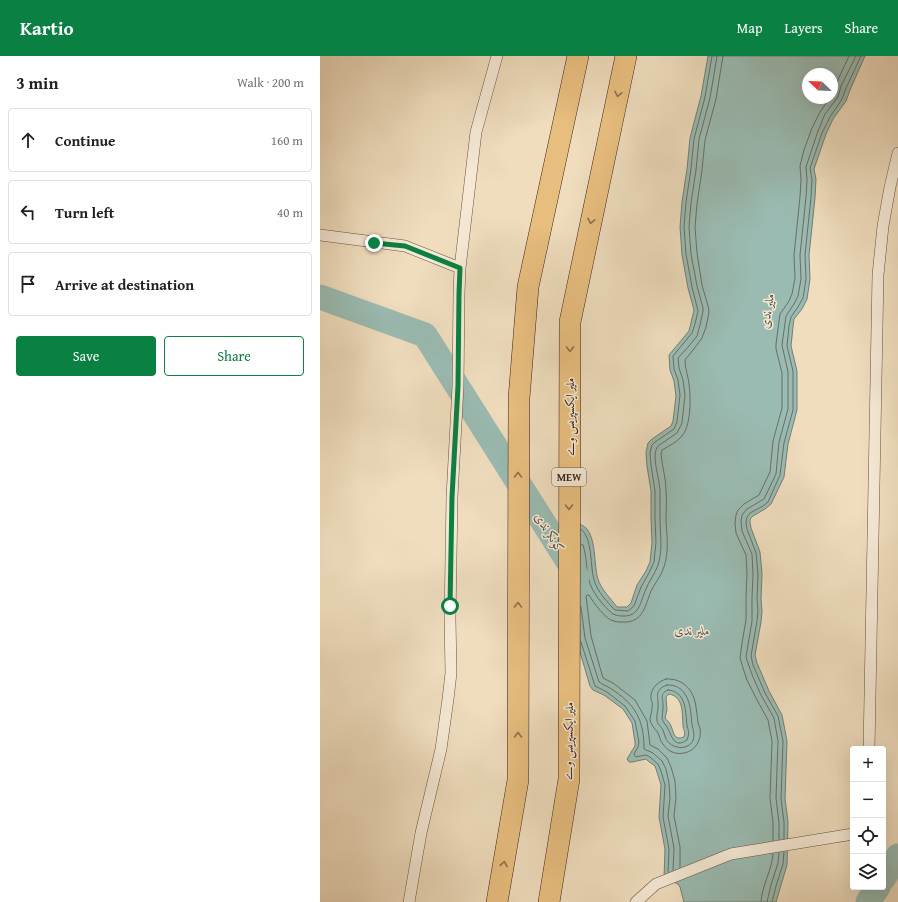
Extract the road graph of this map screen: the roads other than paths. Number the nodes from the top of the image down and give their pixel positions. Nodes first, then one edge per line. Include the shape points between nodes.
1 (497, 56) edge
2 (578, 56) edge
3 (626, 56) edge
4 (898, 153) edge
5 (320, 235) edge
6 (460, 268) junction
7 (870, 746) edge
8 (850, 834) edge
9 (409, 902) edge
10 (497, 902) edge
11 (548, 902) edge
12 (636, 902) edge

1 - 6 street via 476,132
10 -> 2 highway via 518,780 518,398 528,288
3 -> 11 highway, ملیر ایکسپریس وے / MEW via 570,322 569,779
4 - 7 street via 883,226 878,275
5 - 6 street via 405,246
6 - 9 street via 458,386 452,497 450,679 441,749 421,833
8 - 12 street via 730,854 656,884

